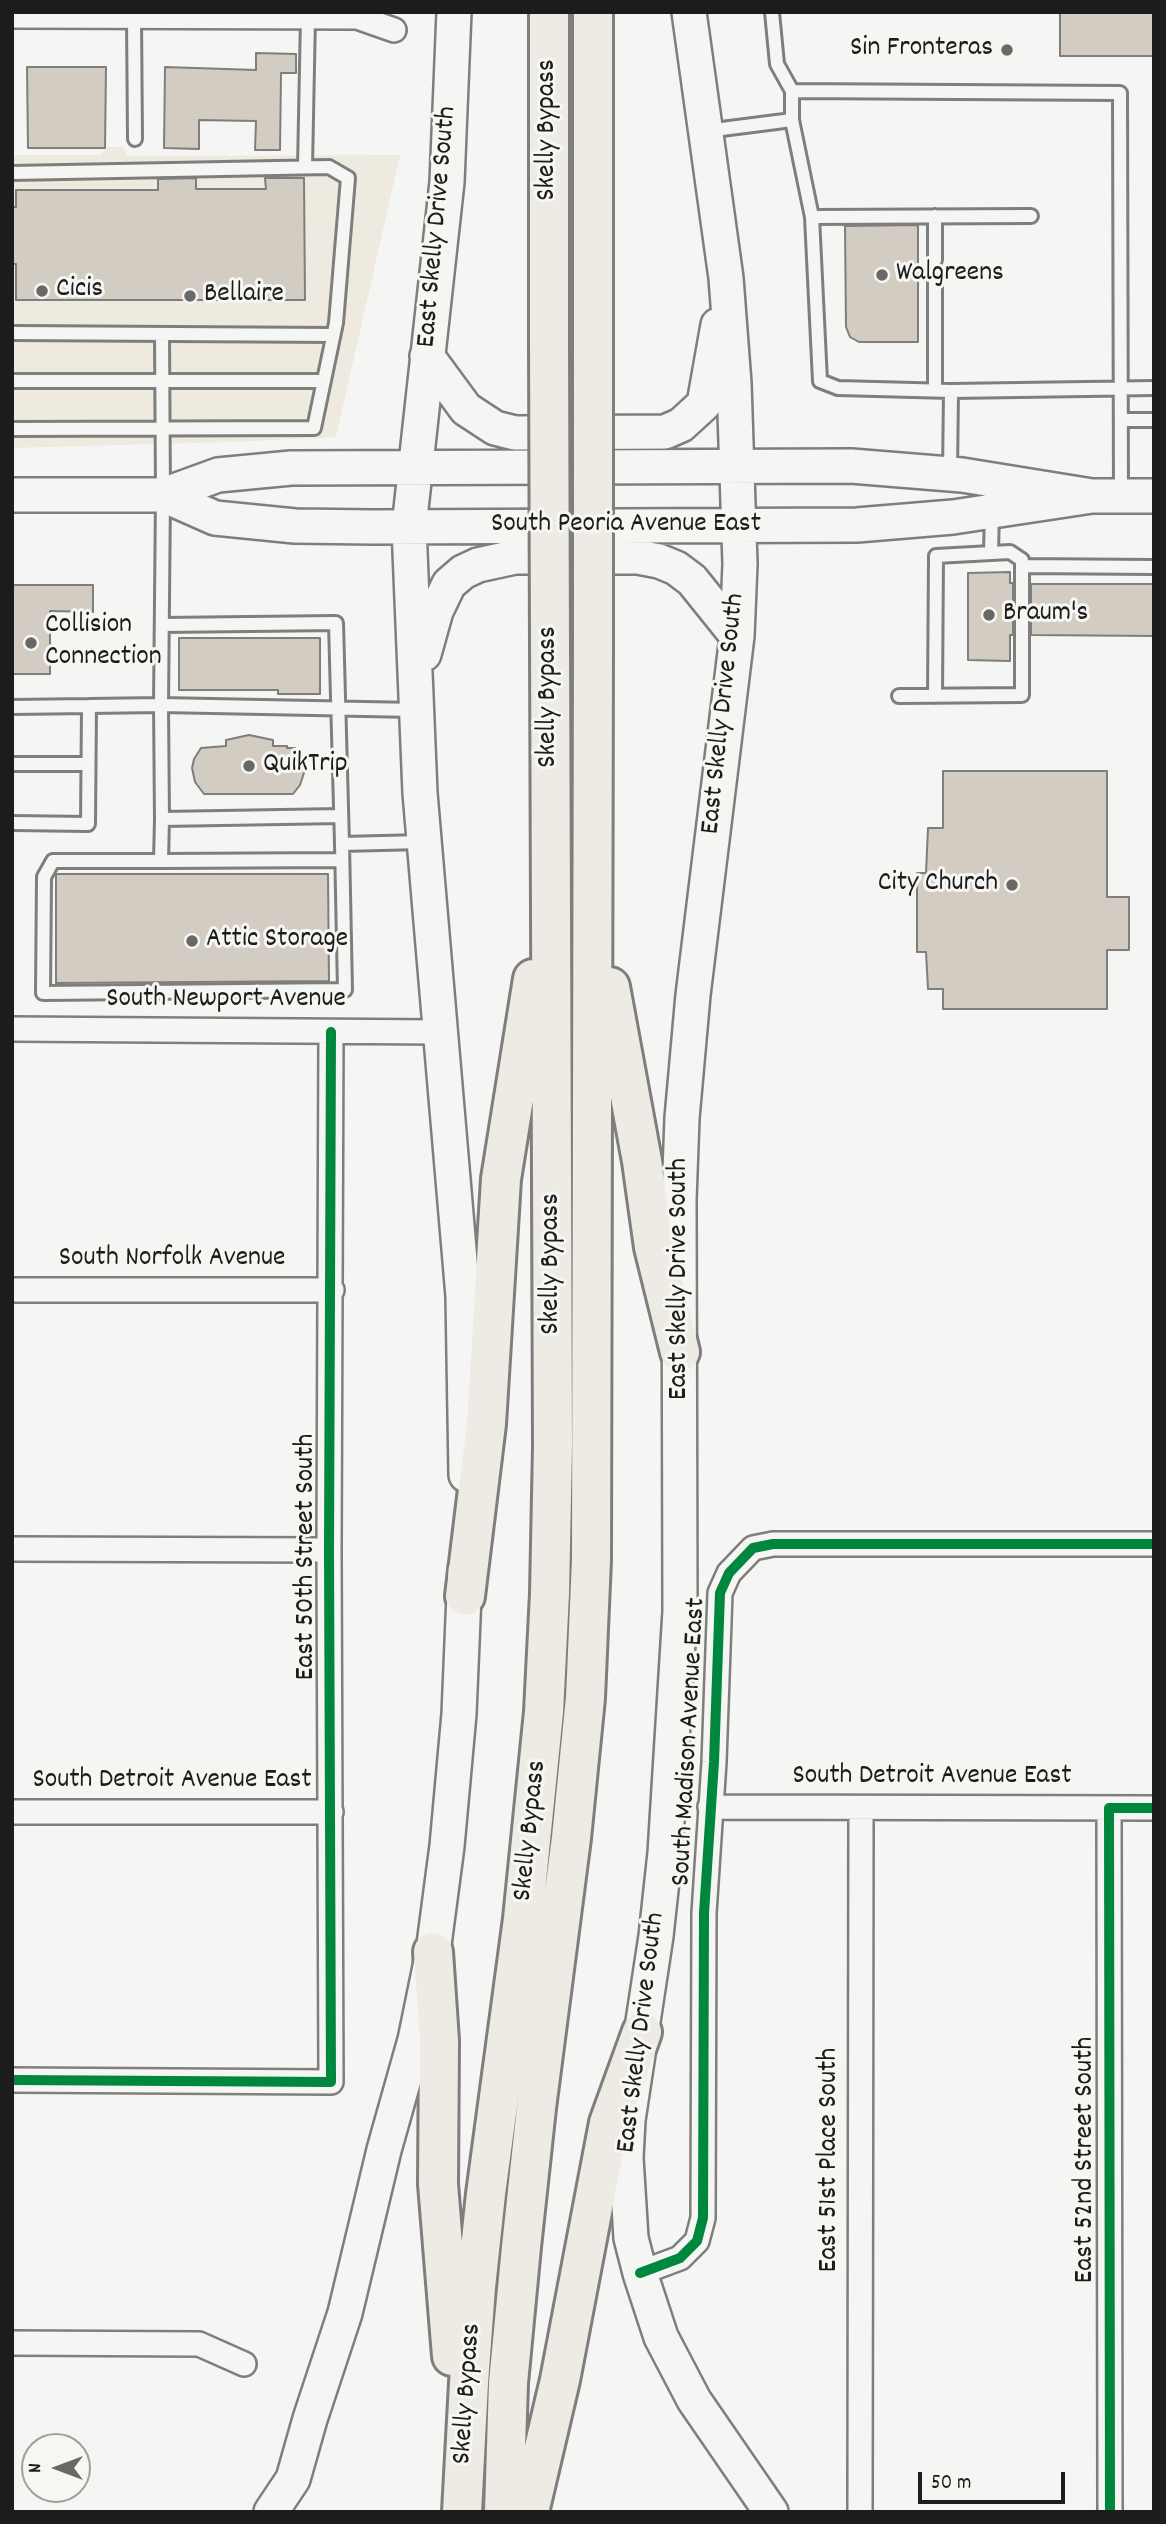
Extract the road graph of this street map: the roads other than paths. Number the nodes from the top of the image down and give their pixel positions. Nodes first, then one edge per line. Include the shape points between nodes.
1 (454, 12) edge
2 (549, 12) edge
3 (593, 12) edge
4 (689, 12) edge
5 (772, 12) edge
6 (240, 15) edge
7 (12, 16) edge
8 (134, 17) junction
9 (308, 17) junction
10 (395, 26) dead end
11 (792, 91) junction
12 (792, 120) junction
13 (705, 131) junction
14 (135, 139) dead end
15 (305, 167) junction
16 (12, 173) edge
17 (935, 216) junction
18 (1031, 216) dead end
19 (812, 218) junction
20 (935, 260) dead end
21 (726, 278) junction
22 (935, 280) dead end
23 (12, 333) edge
24 (162, 334) junction
25 (333, 335) junction
26 (427, 356) junction
27 (12, 381) edge
28 (324, 381) junction
29 (162, 382) junction
30 (1154, 388) edge
31 (935, 389) junction
32 (1120, 389) junction
33 (951, 391) junction
34 (1121, 420) junction
35 (1154, 420) edge
36 (12, 429) edge
37 (162, 429) junction
38 (414, 466) junction
39 (738, 467) junction
40 (950, 474) junction
41 (12, 495) edge
42 (163, 495) junction
43 (1107, 496) junction
44 (1154, 496) edge
45 (992, 511) junction
46 (740, 526) junction
47 (409, 527) junction
48 (991, 553) junction
49 (1022, 566) junction
50 (1154, 567) edge
51 (162, 625) junction
52 (737, 636) junction
53 (898, 696) dead end
54 (935, 696) junction
55 (416, 697) junction
56 (161, 705) junction
57 (89, 706) junction
58 (12, 707) edge
59 (338, 708) junction
60 (12, 764) edge
61 (88, 764) junction
62 (341, 816) junction
63 (162, 819) junction
64 (12, 823) edge
65 (424, 842) junction
66 (342, 844) junction
67 (161, 860) junction
68 (342, 860) junction
69 (551, 866) junction
70 (593, 899) junction
71 (12, 1029) edge
72 (331, 1032) junction
73 (440, 1032) junction
74 (12, 1290) edge
75 (332, 1290) junction
76 (680, 1352) junction
77 (1154, 1544) edge
78 (12, 1549) edge
79 (329, 1550) junction
80 (465, 1596) junction
81 (710, 1807) junction
82 (1109, 1808) junction
83 (1154, 1808) edge
84 (861, 1809) junction
85 (12, 1812) edge
86 (331, 1812) junction
87 (433, 1952) junction
88 (642, 2032) junction
89 (12, 2080) edge
90 (639, 2273) junction
91 (12, 2343) edge
92 (244, 2364) dead end
93 (463, 2499) edge
94 (271, 2512) edge
95 (504, 2512) edge
96 (529, 2512) edge
97 (771, 2512) edge
98 (860, 2512) edge
99 (1110, 2512) edge

1 - 26 main road, East Skelly Drive South via 447,182
2 - 69 highway, Skelly Bypass, bridge
3 - 70 highway, Skelly Bypass, bridge
4 - 13 main road, East Skelly Drive South
5 - 11 lane via 777,64
6 - 8 street
6 - 9 street
7 - 8 street
8 - 14 lane
9 - 10 street via 358,17
9 - 15 lane
11 - 12 lane
11 - 32 lane via 1121,93
12 - 13 lane
12 - 19 lane
13 - 21 main road, East Skelly Drive South
15 - 16 lane
15 - 25 lane via 329,167 348,178
17 - 18 lane
17 - 19 lane
17 - 20 lane
19 - 31 lane via 820,381 838,388
21 - 26 main road via 704,404 681,425 665,432 515,433 495,428 466,409
21 - 39 main road, East Skelly Drive South
22 - 31 lane
23 - 24 lane
24 - 25 lane
24 - 29 lane
25 - 28 lane
26 - 38 main road, East Skelly Drive South
27 - 29 lane
28 - 29 lane
28 - 37 lane via 314,428
29 - 37 lane
30 - 32 lane
31 - 33 lane
32 - 33 lane
32 - 34 lane
33 - 40 lane
34 - 35 lane
34 - 43 lane
36 - 37 lane
37 - 42 lane
38 - 39 main road, South Peoria Avenue East
38 - 42 main road, South Peoria Avenue East via 292,468 218,475
38 - 47 main road, East Skelly Drive South
39 - 40 main road, South Peoria Avenue East via 851,466
39 - 46 main road, East Skelly Drive South
40 - 43 main road, South Peoria Avenue East
41 - 42 main road, South Peoria Avenue East
42 - 47 main road, South Peoria Avenue East via 215,518 295,526
42 - 51 lane
43 - 44 main road, South Peoria Avenue East
43 - 45 main road, South Peoria Avenue East
45 - 46 main road, South Peoria Avenue East via 857,525
45 - 48 lane
46 - 47 main road, South Peoria Avenue East
46 - 52 main road, East Skelly Drive South
47 - 55 main road, East Skelly Drive South
48 - 49 lane via 1010,552 1022,559
48 - 54 lane via 936,556
49 - 50 lane
49 - 54 lane via 1022,695
51 - 56 lane
51 - 59 lane via 336,623
52 - 55 main road via 692,580 659,561 638,557 495,559 463,572 442,595
52 - 76 main road, East Skelly Drive South via 682,1118
53 - 54 lane
55 - 59 lane
55 - 65 main road, East Skelly Drive South
56 - 57 lane
56 - 59 lane
56 - 63 lane
57 - 58 lane
57 - 61 lane
59 - 62 lane
60 - 61 lane
61 - 64 lane via 88,824
62 - 63 lane
62 - 66 lane
63 - 67 lane
65 - 66 lane
65 - 73 main road, East Skelly Drive South
66 - 68 lane
67 - 68 lane
67 - 68 lane via 53,861 44,877 43,993 345,990
69 - 80 highway via 501,1179 486,1424
69 - 93 highway, Skelly Bypass via 550,1606 523,1919 476,2287
70 - 76 highway via 654,1247
70 - 95 highway, Skelly Bypass via 591,1560 585,1698 521,2247 508,2384
71 - 72 street, South Newport Avenue
72 - 73 street, South Newport Avenue
72 - 75 street, East 50th Street South
73 - 80 main road, East Skelly Drive South via 463,1296
74 - 75 street, South Norfolk Avenue
75 - 79 street, East 50th Street South
76 - 88 main road, East Skelly Drive South via 680,1611 671,1770
77 - 81 street, South Madison Avenue East via 773,1544 753,1548 729,1573 720,1593
78 - 79 street
79 - 86 street, East 50th Street South
80 - 87 main road, East Skelly Drive South via 459,1714
81 - 84 street, South Detroit Avenue East
81 - 90 street, South Madison Avenue East via 704,1913 703,2218 697,2241 680,2258
82 - 83 street, South Detroit Avenue East
82 - 84 street, South Detroit Avenue East
82 - 99 street, East 52nd Street South
84 - 98 street, East 51st Place South
85 - 86 street, South Detroit Avenue East
86 - 89 street, East 50th Street South via 331,2082
87 - 93 highway via 439,2041 438,2184
87 - 94 main road, East Skelly Drive South via 345,2313 293,2479
88 - 90 main road, East Skelly Drive South via 626,2158 631,2238
88 - 96 highway via 609,2123 560,2380
90 - 97 main road, East Skelly Drive South via 675,2366
91 - 92 street via 199,2344

